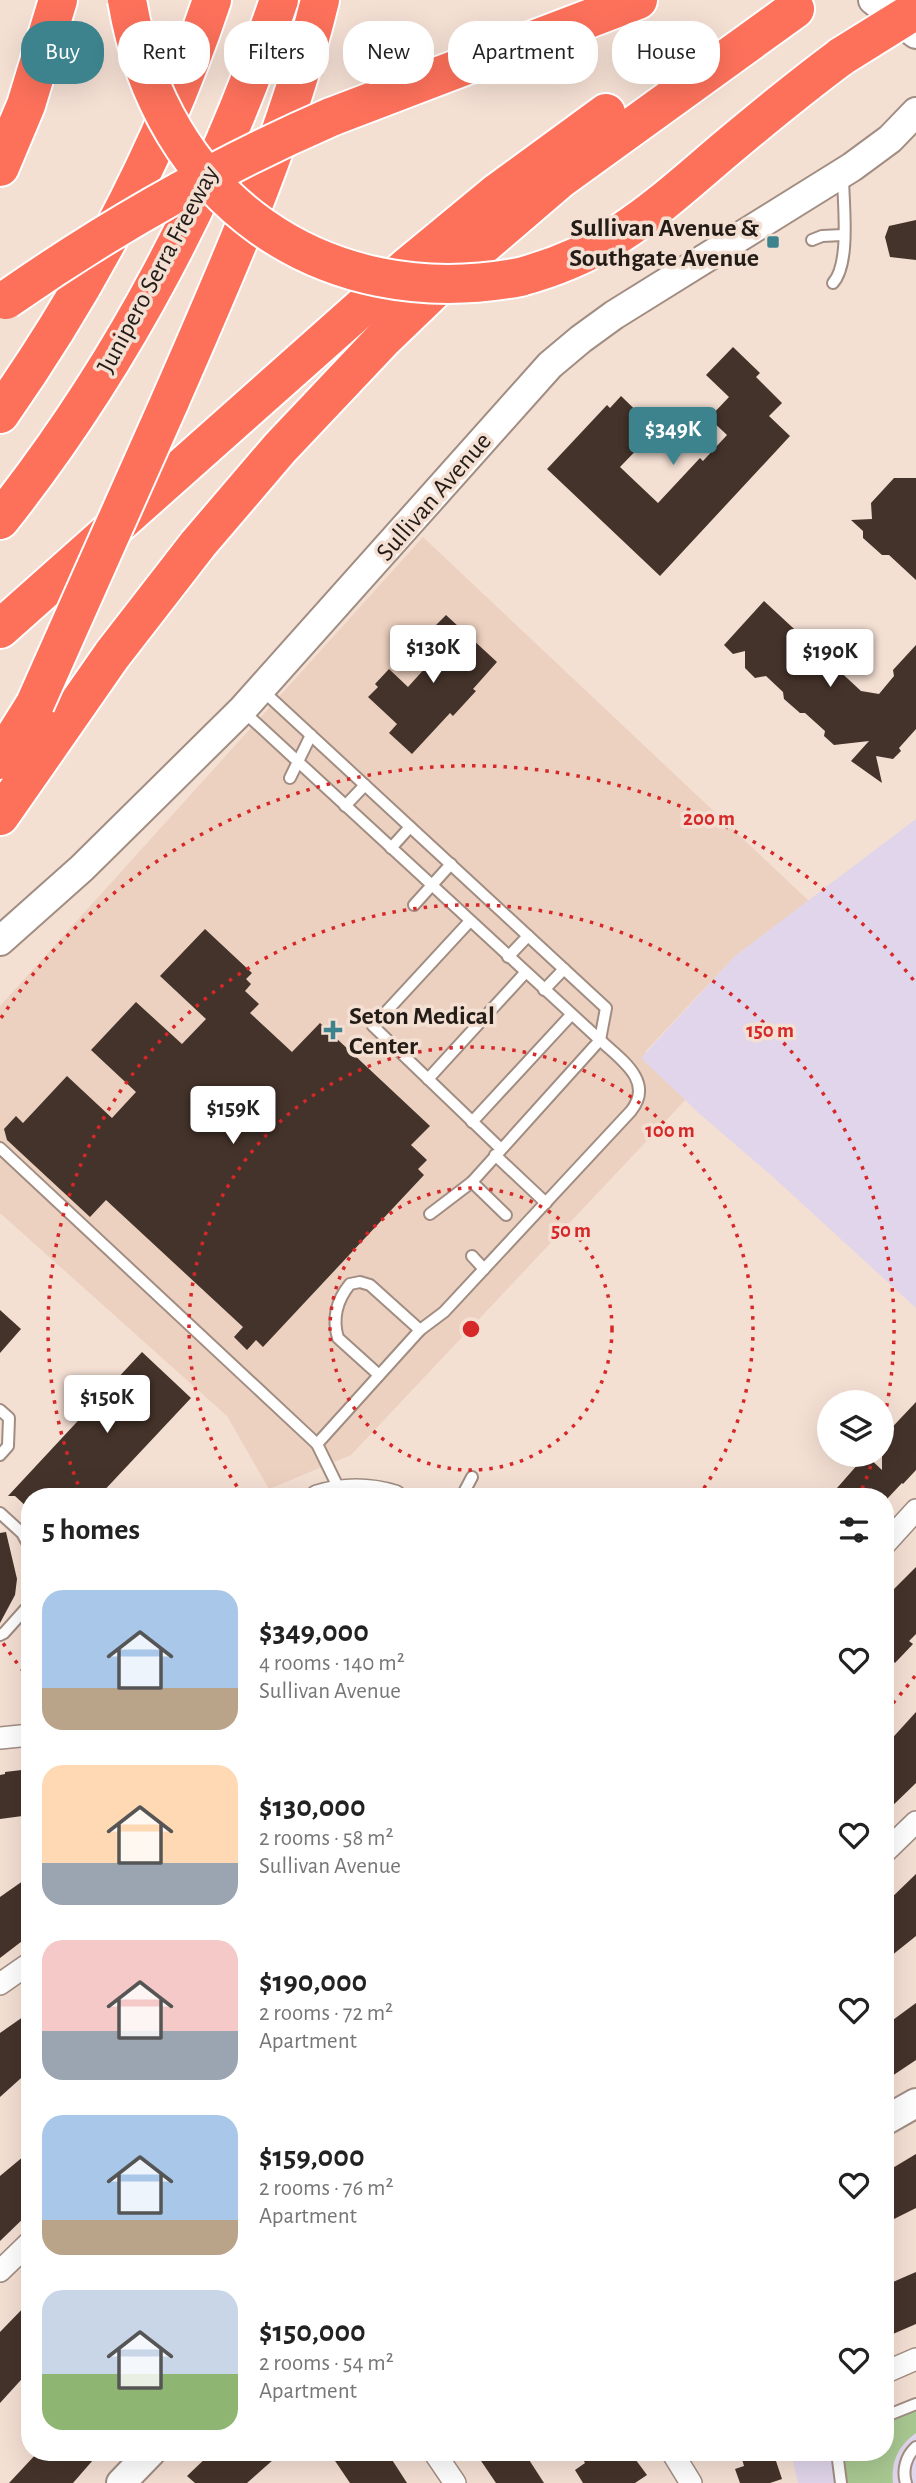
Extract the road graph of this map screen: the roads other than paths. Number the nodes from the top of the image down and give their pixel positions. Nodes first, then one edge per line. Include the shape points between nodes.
1 (58, 0) edge
2 (127, 0) edge
3 (212, 0) edge
4 (279, 0) edge
5 (320, 0) edge
6 (638, 0) edge
7 (873, 0) edge
8 (805, 4) edge
9 (916, 10) edge
10 (916, 34) edge
11 (916, 112) edge
12 (0, 167) edge
13 (843, 173) junction
14 (843, 235) junction
15 (812, 240) dead end
16 (833, 282) dead end
17 (3, 302) edge
18 (0, 414) edge
19 (0, 520) edge
20 (0, 629) edge
21 (252, 700) junction
22 (311, 735) junction
23 (0, 760) edge
24 (297, 761) junction
25 (290, 778) dead end
26 (365, 785) junction
27 (345, 806) junction
28 (0, 816) edge
29 (410, 827) junction
30 (391, 848) junction
31 (451, 864) junction
32 (432, 886) junction
33 (414, 905) dead end
34 (470, 921) junction
35 (528, 936) junction
36 (0, 941) edge
37 (508, 957) junction
38 (564, 969) junction
39 (526, 973) junction
40 (544, 990) junction
41 (571, 1015) junction
42 (600, 1040) junction
43 (428, 1079) junction
44 (472, 1122) junction
45 (0, 1147) edge
46 (498, 1152) junction
47 (472, 1182) junction
48 (546, 1203) junction
49 (430, 1214) dead end
50 (506, 1215) dead end
51 (472, 1256) dead end
52 (484, 1269) junction
53 (433, 1303) dead end
54 (444, 1312) junction
55 (420, 1330) junction
56 (379, 1375) junction
57 (0, 1410) edge
58 (317, 1444) junction
59 (0, 1455) edge
60 (471, 1477) dead end
61 (339, 1488) edge
62 (466, 1488) edge
63 (916, 1510) edge
64 (0, 1514) edge
65 (21, 1532) edge
66 (894, 1534) edge
67 (21, 1614) edge
68 (0, 1634) edge
69 (21, 1736) edge
70 (0, 1738) edge
71 (916, 1822) edge
72 (894, 1843) edge
73 (21, 1969) edge
74 (0, 1984) edge
75 (916, 2103) edge
76 (894, 2115) edge
77 (21, 2251) edge
78 (0, 2271) edge
79 (916, 2359) edge
80 (894, 2369) edge
81 (916, 2404) edge
82 (894, 2413) edge
83 (916, 2447) edge
84 (142, 2461) edge
85 (440, 2461) edge
86 (679, 2461) edge
87 (838, 2461) edge
88 (121, 2483) edge
89 (455, 2483) edge
90 (691, 2483) edge
91 (841, 2483) edge
92 (906, 2483) edge

1 - 12 highway via 26,105
2 - 9 highway, bridge via 140,61 168,125 196,166 246,216 340,267 421,284 472,284 520,276 566,262 627,231 800,87
3 - 18 highway via 165,120 111,232
4 - 19 highway, Junipero Serra Freeway via 229,131 164,268 87,397
5 - 23 highway, bridge via 262,183 35,704
6 - 17 highway, bridge via 331,117 244,157 148,207
7 - 10 street
8 - 20 highway via 731,38 651,85 498,192 374,295
8 - 28 highway via 569,173 461,264 392,330 191,553 112,655
11 - 13 street, Sullivan Avenue via 890,139
13 - 14 lane
13 - 21 street, Sullivan Avenue via 623,310 558,359
14 - 15 lane
14 - 16 lane via 842,262
21 - 22 lane
21 - 24 lane
21 - 36 street, Sullivan Avenue
22 - 24 lane
22 - 26 lane
24 - 25 lane
24 - 27 lane
26 - 27 lane
26 - 29 lane
27 - 30 lane
29 - 30 lane
29 - 31 lane
30 - 32 lane
31 - 32 lane
31 - 35 lane
32 - 33 lane
32 - 34 lane
34 - 37 lane
34 - 43 lane via 373,1026
35 - 37 lane
35 - 38 lane
37 - 39 lane
38 - 40 lane
38 - 42 lane via 606,1008
39 - 40 lane
39 - 43 lane
40 - 41 lane
41 - 42 lane
41 - 44 lane
42 - 46 lane
42 - 48 lane via 635,1075 638,1099
43 - 44 lane
44 - 46 lane
45 - 58 lane
46 - 47 lane
46 - 48 lane
47 - 49 lane
47 - 50 lane
48 - 52 lane
51 - 52 lane
52 - 54 lane
53 - 54 lane
54 - 55 lane
55 - 56 lane
55 - 56 lane via 370,1285 350,1284 336,1313 335,1329 338,1338
56 - 58 lane
57 - 59 lane via 9,1418 8,1446
58 - 61 lane
60 - 62 lane
63 - 66 street
64 - 65 lane
67 - 68 lane
69 - 70 street
71 - 72 street
73 - 74 street
75 - 76 street
77 - 78 street
79 - 80 street
81 - 82 lane
83 - 92 lane via 905,2463
84 - 88 street
85 - 89 street
86 - 90 street
87 - 91 lane

